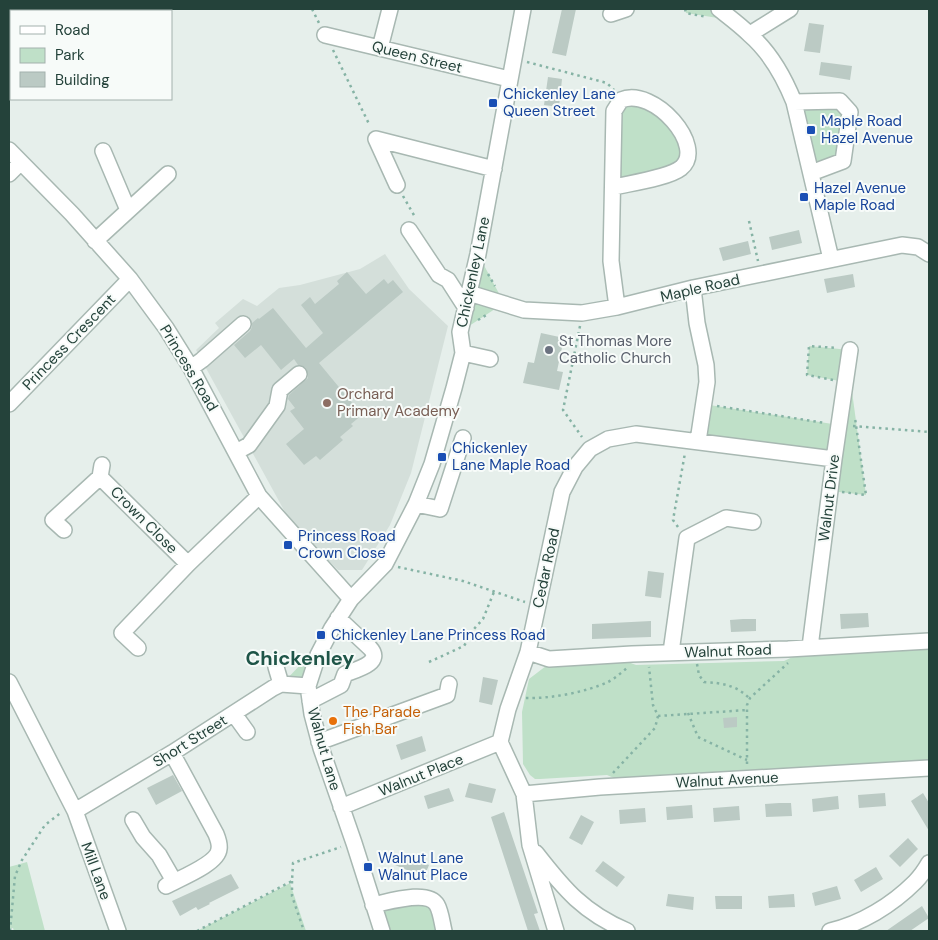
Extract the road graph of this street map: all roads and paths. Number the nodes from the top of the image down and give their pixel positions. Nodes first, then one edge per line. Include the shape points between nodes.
1 (390, 9) edge
2 (523, 9) edge
3 (626, 9) edge
4 (685, 9) edge
5 (790, 9) edge
6 (721, 11) edge
7 (611, 14) dead end
8 (750, 34) junction
9 (325, 35) dead end
10 (380, 48) junction
11 (514, 59) junction
12 (347, 78) dead end
13 (509, 79) junction
14 (621, 100) junction
15 (794, 102) junction
16 (376, 139) junction
17 (9, 150) edge
18 (103, 151) dead end
19 (20, 163) junction
20 (494, 169) junction
21 (811, 173) junction
22 (9, 174) edge
23 (168, 174) dead end
24 (397, 186) dead end
25 (614, 187) junction
26 (128, 210) junction
27 (749, 221) dead end
28 (409, 230) dead end
29 (95, 241) junction
30 (929, 254) edge
31 (831, 259) junction
32 (760, 274) junction
33 (130, 279) junction
34 (693, 288) junction
35 (468, 301) junction
36 (617, 307) junction
37 (582, 313) junction
38 (243, 324) dead end
39 (828, 348) dead end
40 (850, 350) dead end
41 (463, 353) junction
42 (490, 359) dead end
43 (191, 368) junction
44 (299, 374) dead end
45 (832, 379) dead end
46 (9, 404) edge
47 (703, 404) junction
48 (854, 417) dead end
49 (839, 425) junction
50 (856, 426) junction
51 (929, 432) edge
52 (463, 438) dead end
53 (693, 440) junction
54 (590, 449) junction
55 (236, 452) junction
56 (834, 460) junction
57 (830, 491) junction
58 (259, 496) junction
59 (416, 504) junction
60 (753, 522) dead end
61 (64, 530) dead end
62 (687, 538) junction
63 (188, 564) junction
64 (385, 564) junction
65 (494, 592) junction
66 (350, 599) junction
67 (538, 607) junction
68 (338, 618) junction
69 (929, 641) edge
70 (810, 647) junction
71 (138, 648) dead end
72 (788, 649) junction
73 (528, 652) junction
74 (671, 652) junction
75 (695, 653) junction
76 (632, 654) junction
77 (648, 654) junction
78 (429, 662) dead end
79 (276, 667) dead end
80 (9, 682) edge
81 (282, 684) junction
82 (449, 684) dead end
83 (308, 686) junction
84 (513, 696) junction
85 (750, 698) junction
86 (310, 701) junction
87 (746, 710) junction
88 (688, 713) junction
89 (234, 714) junction
90 (658, 716) junction
91 (246, 732) dead end
92 (319, 742) junction
93 (500, 742) junction
94 (172, 753) junction
95 (747, 760) junction
96 (929, 768) edge
97 (748, 778) junction
98 (600, 787) junction
99 (524, 794) junction
100 (341, 807) junction
101 (75, 811) junction
102 (133, 820) dead end
103 (354, 843) junction
104 (530, 846) junction
105 (929, 863) edge
106 (292, 881) junction
107 (374, 905) junction
108 (10, 931) edge
109 (118, 931) edge
110 (197, 931) edge
111 (304, 931) edge
112 (382, 931) edge
113 (444, 931) edge
114 (556, 931) edge
115 (627, 931) edge
116 (830, 931) edge

1 - 10 street
2 - 11 street, Chickenley Lane
3 - 7 street
4 - 6 path via 686,13 718,18
5 - 8 street
6 - 8 street
8 - 15 street via 774,64
9 - 10 street, Queen Street
10 - 13 street, Queen Street
11 - 13 street, Chickenley Lane
11 - 14 path via 607,83
12 - 16 path
13 - 20 street, Chickenley Lane
14 - 25 street via 614,111
14 - 25 street via 639,98 667,114 681,131 687,156 684,165 671,173
15 - 21 street
15 - 21 street via 840,101 850,112 843,161
16 - 20 street
16 - 24 street
17 - 19 street, Princess Road
18 - 26 street
19 - 22 street
19 - 29 street, Princess Road
20 - 35 street, Chickenley Lane
21 - 31 street
23 - 26 street
25 - 36 street via 611,261
26 - 29 street
27 - 32 path
28 - 35 street via 439,275
29 - 33 street, Princess Road
30 - 31 street, Maple Road via 918,247 902,245
31 - 32 street, Maple Road
32 - 34 street, Maple Road
33 - 43 street, Princess Road
33 - 46 street, Princess Crescent
34 - 36 street, Maple Road
34 - 47 street via 706,365
35 - 37 street, Maple Road via 524,310
35 - 41 street, Chickenley Lane via 460,332
36 - 37 street, Maple Road
37 - 54 path via 563,410
38 - 43 street
39 - 45 path via 809,346 806,375
40 - 49 street, Walnut Drive
41 - 42 street
41 - 59 street, Chickenley Lane via 432,464
43 - 55 street, Princess Road
44 - 55 street via 280,390 277,406 249,446
47 - 49 path
47 - 53 street
48 - 50 path
49 - 50 path
49 - 56 street, Walnut Drive
50 - 51 path
50 - 57 path via 866,495
52 - 59 street via 440,509
53 - 54 street, Cedar Road via 622,435
53 - 56 street, Cedar Road
53 - 62 path via 673,520
54 - 67 street, Cedar Road via 574,466 562,492
55 - 58 street, Princess Road
56 - 57 street, Walnut Drive
57 - 70 street, Walnut Drive
58 - 63 street, Crown Close
58 - 66 street, Princess Road
59 - 64 street, Chickenley Lane
60 - 62 street via 726,518
61 - 63 street, Crown Close via 53,520 101,471
62 - 74 street
63 - 71 street, Crown Close via 122,633
64 - 65 path via 463,581
64 - 66 street, Chickenley Lane
65 - 67 path
65 - 78 path via 483,619 464,646
66 - 68 street, Walnut Lane
67 - 73 street, Cedar Road
68 - 83 street, Walnut Lane via 318,655
68 - 86 street via 374,652 374,657 368,664 345,674 336,689
69 - 70 street, Walnut Road
70 - 72 street, Walnut Road
72 - 75 street, Walnut Road
72 - 85 path via 790,662
73 - 76 street, Walnut Road via 549,658
73 - 84 street, Cedar Road
74 - 75 street, Walnut Road
74 - 77 street, Walnut Road
75 - 85 path via 699,675 704,682 724,683
76 - 77 street, Walnut Road
76 - 84 path via 632,662 608,682 555,696
77 - 90 path via 653,705
79 - 81 street
80 - 101 street, Mill Lane
81 - 83 street
81 - 89 street, Short Street
82 - 92 street via 447,695
83 - 86 street, Walnut Lane
84 - 93 street, Cedar Road
85 - 87 path
86 - 92 street, Walnut Lane
87 - 88 path
87 - 95 path
88 - 90 path
88 - 95 path via 698,737
89 - 91 street
89 - 94 street, Short Street
90 - 98 path via 655,728
92 - 100 street, Walnut Lane
93 - 99 street
93 - 100 street, Walnut Place
94 - 101 street, Short Street
94 - 102 street via 216,834 220,851 207,865 170,884 159,855
95 - 97 path
96 - 97 street, Walnut Avenue
97 - 98 street, Walnut Avenue
98 - 99 street, Walnut Avenue
99 - 104 street
100 - 103 street, Walnut Lane
101 - 108 path via 66,810 45,825 22,860 15,876
101 - 109 street, Mill Lane
103 - 106 path via 293,862
103 - 107 street, Walnut Lane
104 - 114 street
104 - 115 street via 562,886 591,912
105 - 116 street via 916,882 881,909 844,928
106 - 110 path
106 - 111 path via 292,896
107 - 112 street, Walnut Lane
107 - 113 street via 414,897 428,898 437,904

